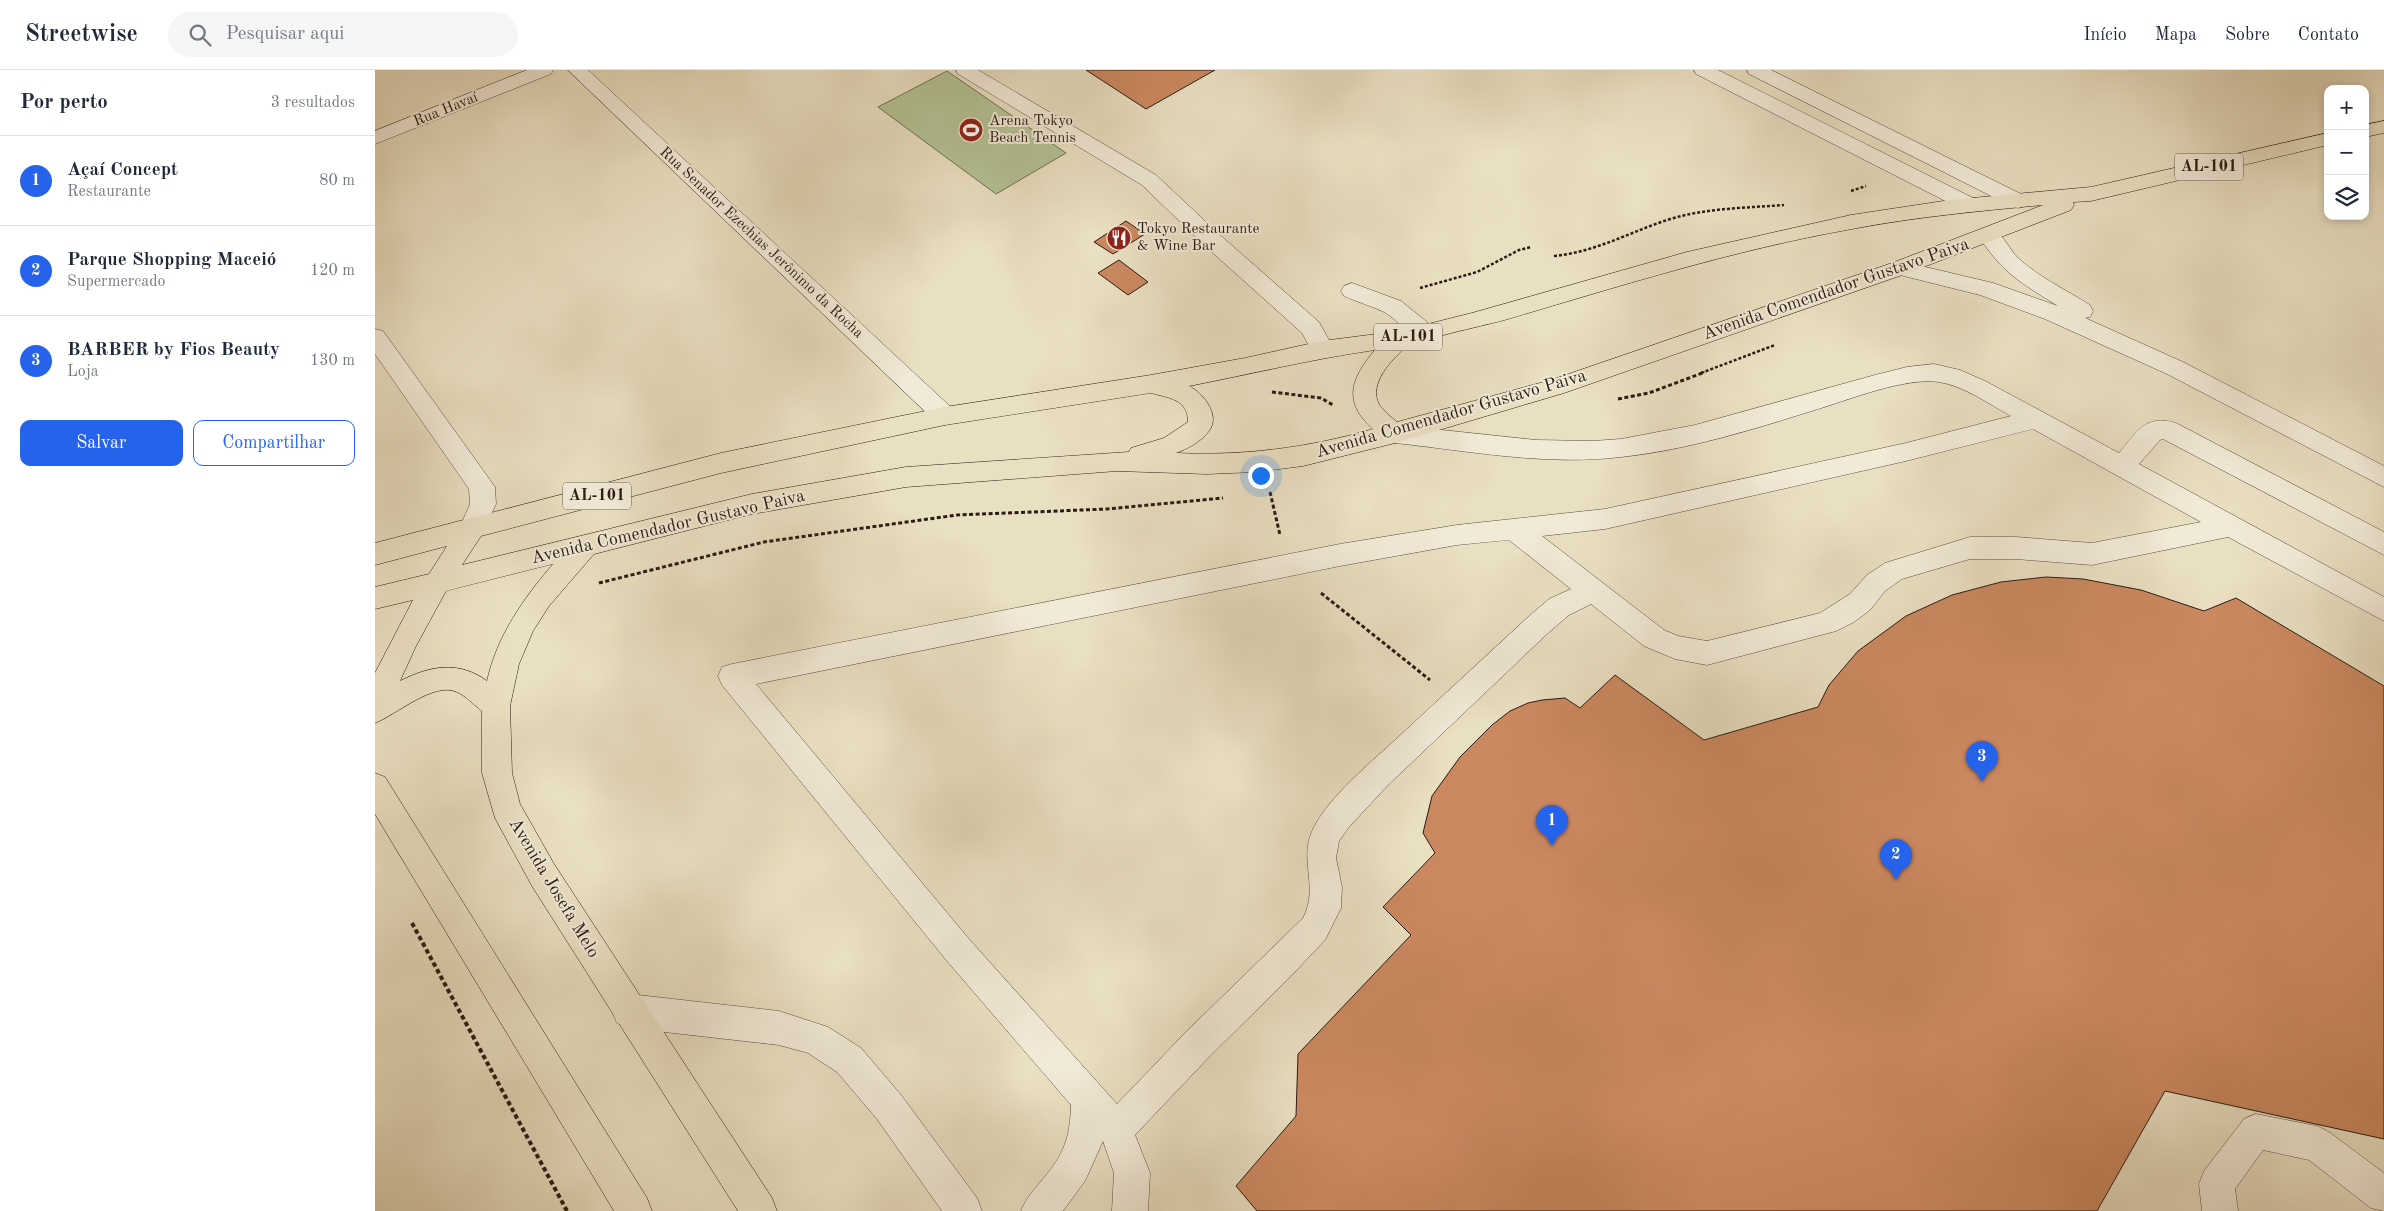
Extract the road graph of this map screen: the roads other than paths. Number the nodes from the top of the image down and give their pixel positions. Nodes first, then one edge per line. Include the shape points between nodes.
1 (544, 70) edge
2 (577, 70) edge
3 (965, 70) edge
4 (1703, 70) edge
5 (1756, 70) edge
6 (2384, 127) edge
7 (2369, 130) edge
8 (375, 138) edge
9 (2324, 141) edge
10 (2091, 194) junction
11 (2018, 201) junction
12 (1970, 206) junction
13 (1989, 235) junction
14 (1900, 268) junction
15 (1352, 291) dead end
16 (1425, 333) junction
17 (375, 337) edge
18 (1400, 339) junction
19 (1322, 350) junction
20 (2175, 368) junction
21 (1151, 384) junction
22 (945, 416) junction
23 (2037, 419) junction
24 (1395, 434) junction
25 (1117, 461) junction
26 (2122, 466) junction
27 (2384, 477) edge
28 (2231, 526) junction
29 (472, 529) junction
30 (1513, 529) junction
31 (2384, 544) edge
32 (585, 546) junction
33 (375, 554) edge
34 (435, 584) junction
35 (1592, 590) junction
36 (375, 598) edge
37 (2384, 610) edge
38 (496, 706) junction
39 (375, 709) edge
40 (375, 787) edge
41 (629, 1011) junction
42 (1089, 1099) junction
43 (1116, 1130) junction
44 (2384, 1195) edge
45 (1131, 1210) edge
46 (634, 1211) edge
47 (759, 1211) edge
48 (964, 1211) edge
49 (1039, 1211) edge
50 (2220, 1211) edge

1 - 8 street, Rua Havaí
2 - 22 street, Rua Senador Ezechias Jerônimo da Rocha
3 - 19 street via 1149,180 1311,328
4 - 12 street
5 - 11 street
6 - 7 main road
9 - 10 main road, Avenida Comendador Gustavo Paiva / AL-101
10 - 11 main road, Avenida Comendador Gustavo Paiva / AL-101
10 - 13 main road, Avenida Comendador Gustavo Paiva / AL-101
11 - 12 main road, Avenida Comendador Gustavo Paiva / AL-101
12 - 16 main road, Avenida Comendador Gustavo Paiva / AL-101 via 1851,222 1687,259
13 - 14 main road, Avenida Comendador Gustavo Paiva / AL-101
13 - 20 street via 2019,272
14 - 20 street via 2021,299
14 - 24 main road, Avenida Comendador Gustavo Paiva / AL-101 via 1556,387
15 - 16 street via 1393,307
16 - 18 main road, Avenida Comendador Gustavo Paiva / AL-101
17 - 29 street via 483,487 483,504
18 - 19 main road, Avenida Comendador Gustavo Paiva / AL-101
18 - 24 main road via 1368,377 1363,393 1367,409
19 - 21 main road, Avenida Comendador Gustavo Paiva / AL-101
20 - 27 street
21 - 22 main road, Avenida Comendador Gustavo Paiva / AL-101
21 - 25 main road via 1174,389 1193,399 1201,413 1200,425 1192,434 1167,448
22 - 29 main road, Avenida Comendador Gustavo Paiva / AL-101 via 721,463
23 - 24 street via 1953,376 1936,373 1865,387 1675,438 1621,448 1529,451
23 - 26 street
23 - 30 street via 1906,452 1605,519
24 - 25 main road, Avenida Comendador Gustavo Paiva / AL-101 via 1303,456 1255,462
25 - 32 main road, Avenida Comendador Gustavo Paiva / AL-101 via 906,476 752,504
26 - 28 street
26 - 31 street via 2151,433 2167,430
28 - 35 street via 2092,554 1970,548 1894,571 1876,582 1860,602 1826,623 1707,653 1675,647 1654,638
28 - 37 street
29 - 33 main road, Avenida Comendador Gustavo Paiva / AL-101
29 - 34 main road
30 - 35 street
30 - 42 street via 1457,535 1286,565 732,676 958,950
32 - 34 main road, Avenida Comendador Gustavo Paiva / AL-101
32 - 38 main road, Avenida Josefa Melo via 521,625 505,664
34 - 36 main road, Avenida Comendador Gustavo Paiva / AL-101
34 - 39 main road via 388,674
35 - 43 street via 1552,614 1377,776 1338,817 1325,836 1321,858 1326,887 1325,908 1314,929
38 - 39 main road via 464,682 447,679 407,690
38 - 41 main road, Avenida Josefa Melo via 497,773 506,808 543,875
40 - 46 main road
41 - 47 main road, Avenida Josefa Melo
41 - 48 street via 779,1028 816,1039 849,1060 883,1100
42 - 43 street
42 - 49 street via 1086,1137 1075,1165 1062,1186
43 - 45 street via 1132,1172
44 - 50 street via 2317,1144 2256,1131 2217,1184

